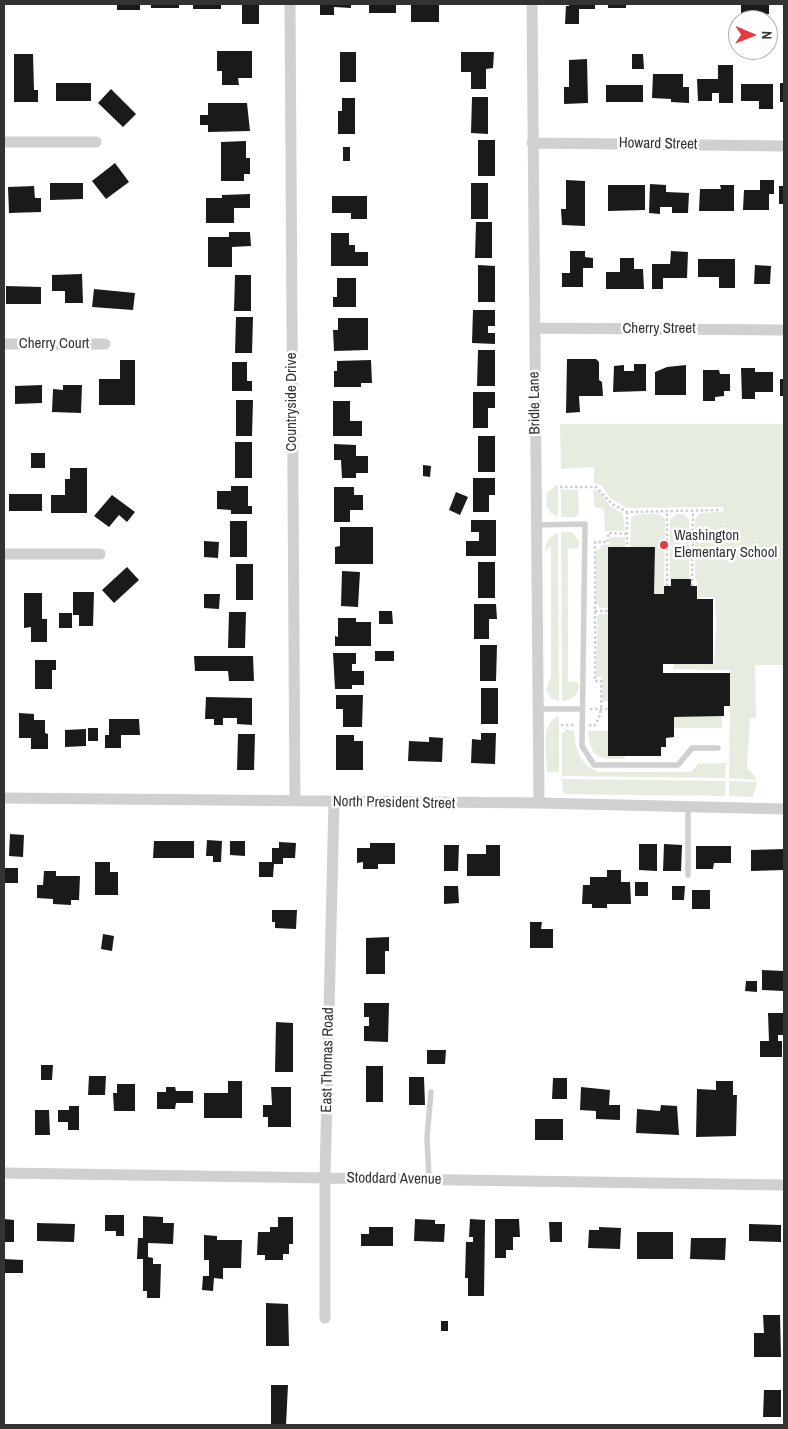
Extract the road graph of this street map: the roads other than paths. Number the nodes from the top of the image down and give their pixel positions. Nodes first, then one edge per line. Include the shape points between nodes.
1 (290, 4) edge
2 (532, 4) edge
3 (4, 142) edge
4 (96, 142) dead end
5 (532, 143) junction
6 (784, 146) edge
7 (535, 328) junction
8 (784, 330) edge
9 (4, 344) edge
10 (105, 344) dead end
11 (536, 525) junction
12 (4, 554) edge
13 (100, 554) dead end
14 (538, 709) junction
15 (586, 709) junction
16 (718, 748) dead end
17 (4, 798) edge
18 (294, 801) junction
19 (334, 802) junction
20 (539, 803) junction
21 (688, 808) junction
22 (784, 809) edge
23 (688, 875) dead end
24 (431, 1092) dead end
25 (4, 1174) edge
26 (325, 1178) junction
27 (429, 1180) junction
28 (784, 1185) edge
29 (325, 1318) dead end

1 - 18 street, Countryside Drive
2 - 5 street, Bridle Lane
3 - 4 street
5 - 6 street, Howard Street
5 - 7 street, Bridle Lane
7 - 8 street, Cherry Street
7 - 11 street, Bridle Lane
9 - 10 street, Cherry Court
11 - 14 street, Bridle Lane
11 - 15 lane via 585,524
12 - 13 street
14 - 15 lane
14 - 20 street, Bridle Lane
15 - 16 lane via 582,746 594,766 678,765 692,748
17 - 18 street, North President Street
18 - 19 street, North President Street
19 - 20 street, North President Street
19 - 26 street, East Thomas Road
20 - 21 street, North President Street
21 - 22 street, North President Street
21 - 23 lane
24 - 27 lane via 427,1137
25 - 26 street, Stoddard Avenue
26 - 27 street, Stoddard Avenue
26 - 29 street, East Thomas Road
27 - 28 street, Stoddard Avenue

